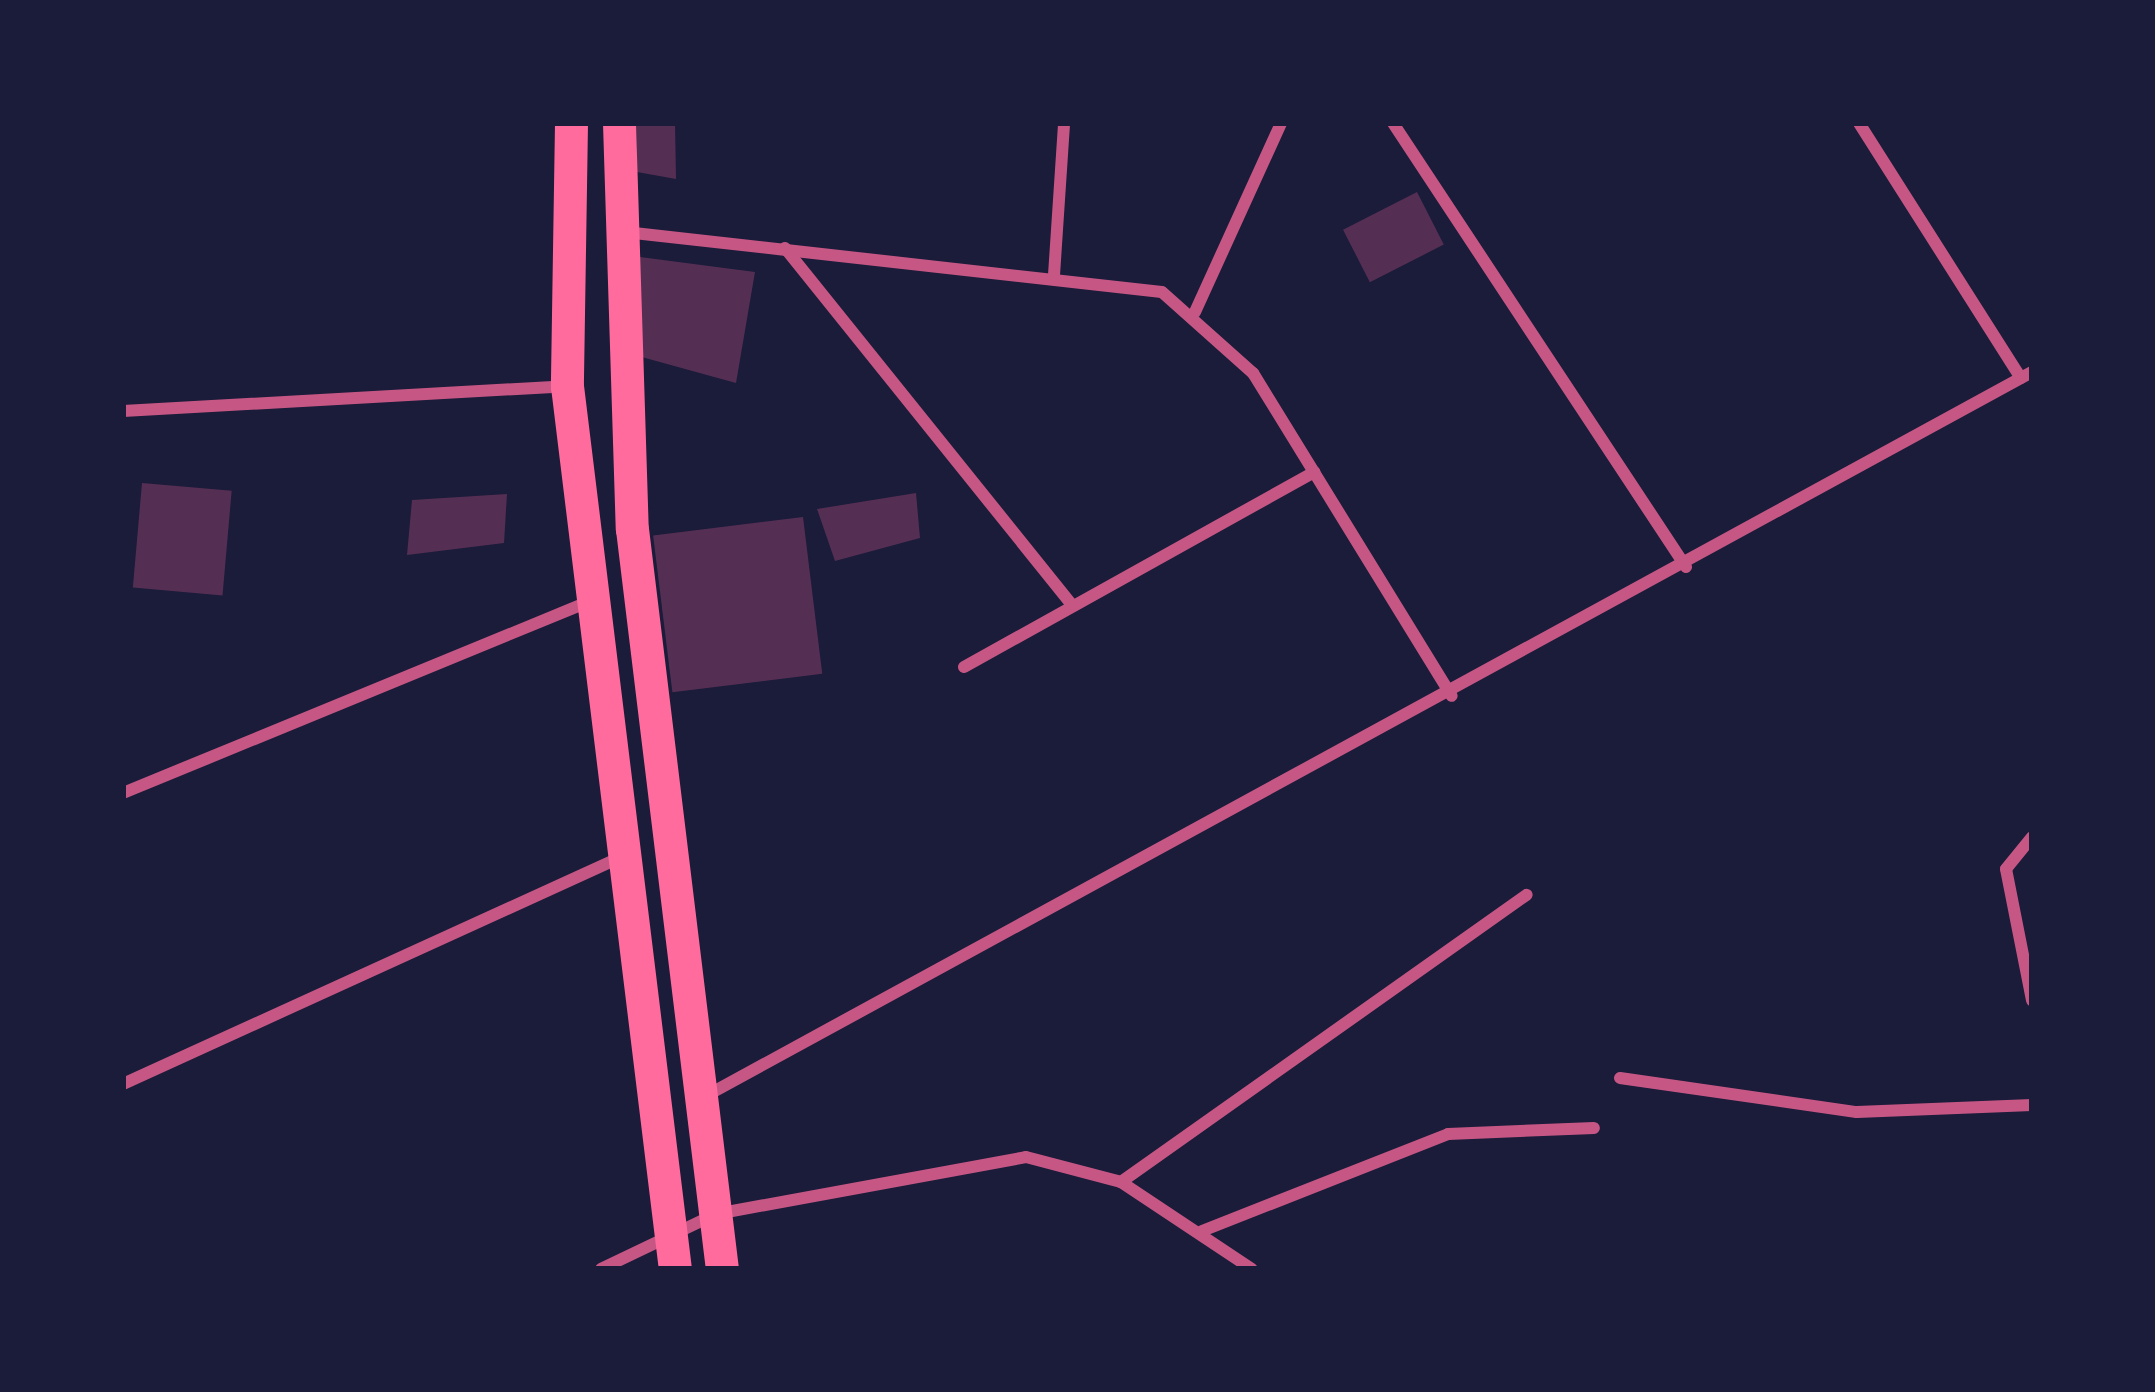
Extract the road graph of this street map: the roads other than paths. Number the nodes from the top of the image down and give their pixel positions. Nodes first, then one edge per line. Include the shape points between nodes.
1 (571, 123) edge
2 (619, 123) edge
3 (1064, 123) edge
4 (1281, 123) edge
5 (1393, 123) edge
6 (1859, 123) edge
7 (621, 231) junction
8 (785, 248) junction
9 (1054, 275) junction
10 (1195, 312) junction
11 (2026, 375) edge
12 (567, 386) junction
13 (123, 411) edge
14 (1314, 472) junction
15 (1686, 567) junction
16 (589, 602) junction
17 (1073, 606) junction
18 (964, 667) dead end
19 (1452, 696) junction
20 (123, 793) edge
21 (2032, 837) edge
22 (622, 857) junction
23 (1528, 895) dead end
24 (2032, 1000) edge
25 (1620, 1078) dead end
26 (123, 1084) edge
27 (701, 1099) junction
28 (2032, 1105) edge
29 (1594, 1127) dead end
30 (1121, 1182) junction
31 (716, 1214) junction
32 (670, 1232) junction
33 (1202, 1232) junction
34 (601, 1269) edge
35 (675, 1269) edge
36 (722, 1269) edge
37 (1252, 1269) edge

1 - 12 highway
2 - 7 highway
3 - 9 street
4 - 10 street
5 - 15 street
6 - 11 street
7 - 8 street
7 - 27 highway via 632,529
8 - 9 street
8 - 17 street
9 - 10 street via 1125,281
10 - 14 street via 1253,373
11 - 15 street
12 - 13 street
12 - 16 highway
14 - 17 street
14 - 19 street
15 - 19 street
16 - 20 street
16 - 22 highway
17 - 18 street
19 - 27 street
21 - 24 street via 2006,868
22 - 26 street
22 - 32 highway
23 - 30 street
25 - 28 street via 1857,1112
27 - 31 highway
29 - 33 street via 1448,1133
30 - 31 street via 1026,1157 979,1160
30 - 33 street
31 - 32 street
31 - 36 highway
32 - 34 street
32 - 35 highway
33 - 37 street

